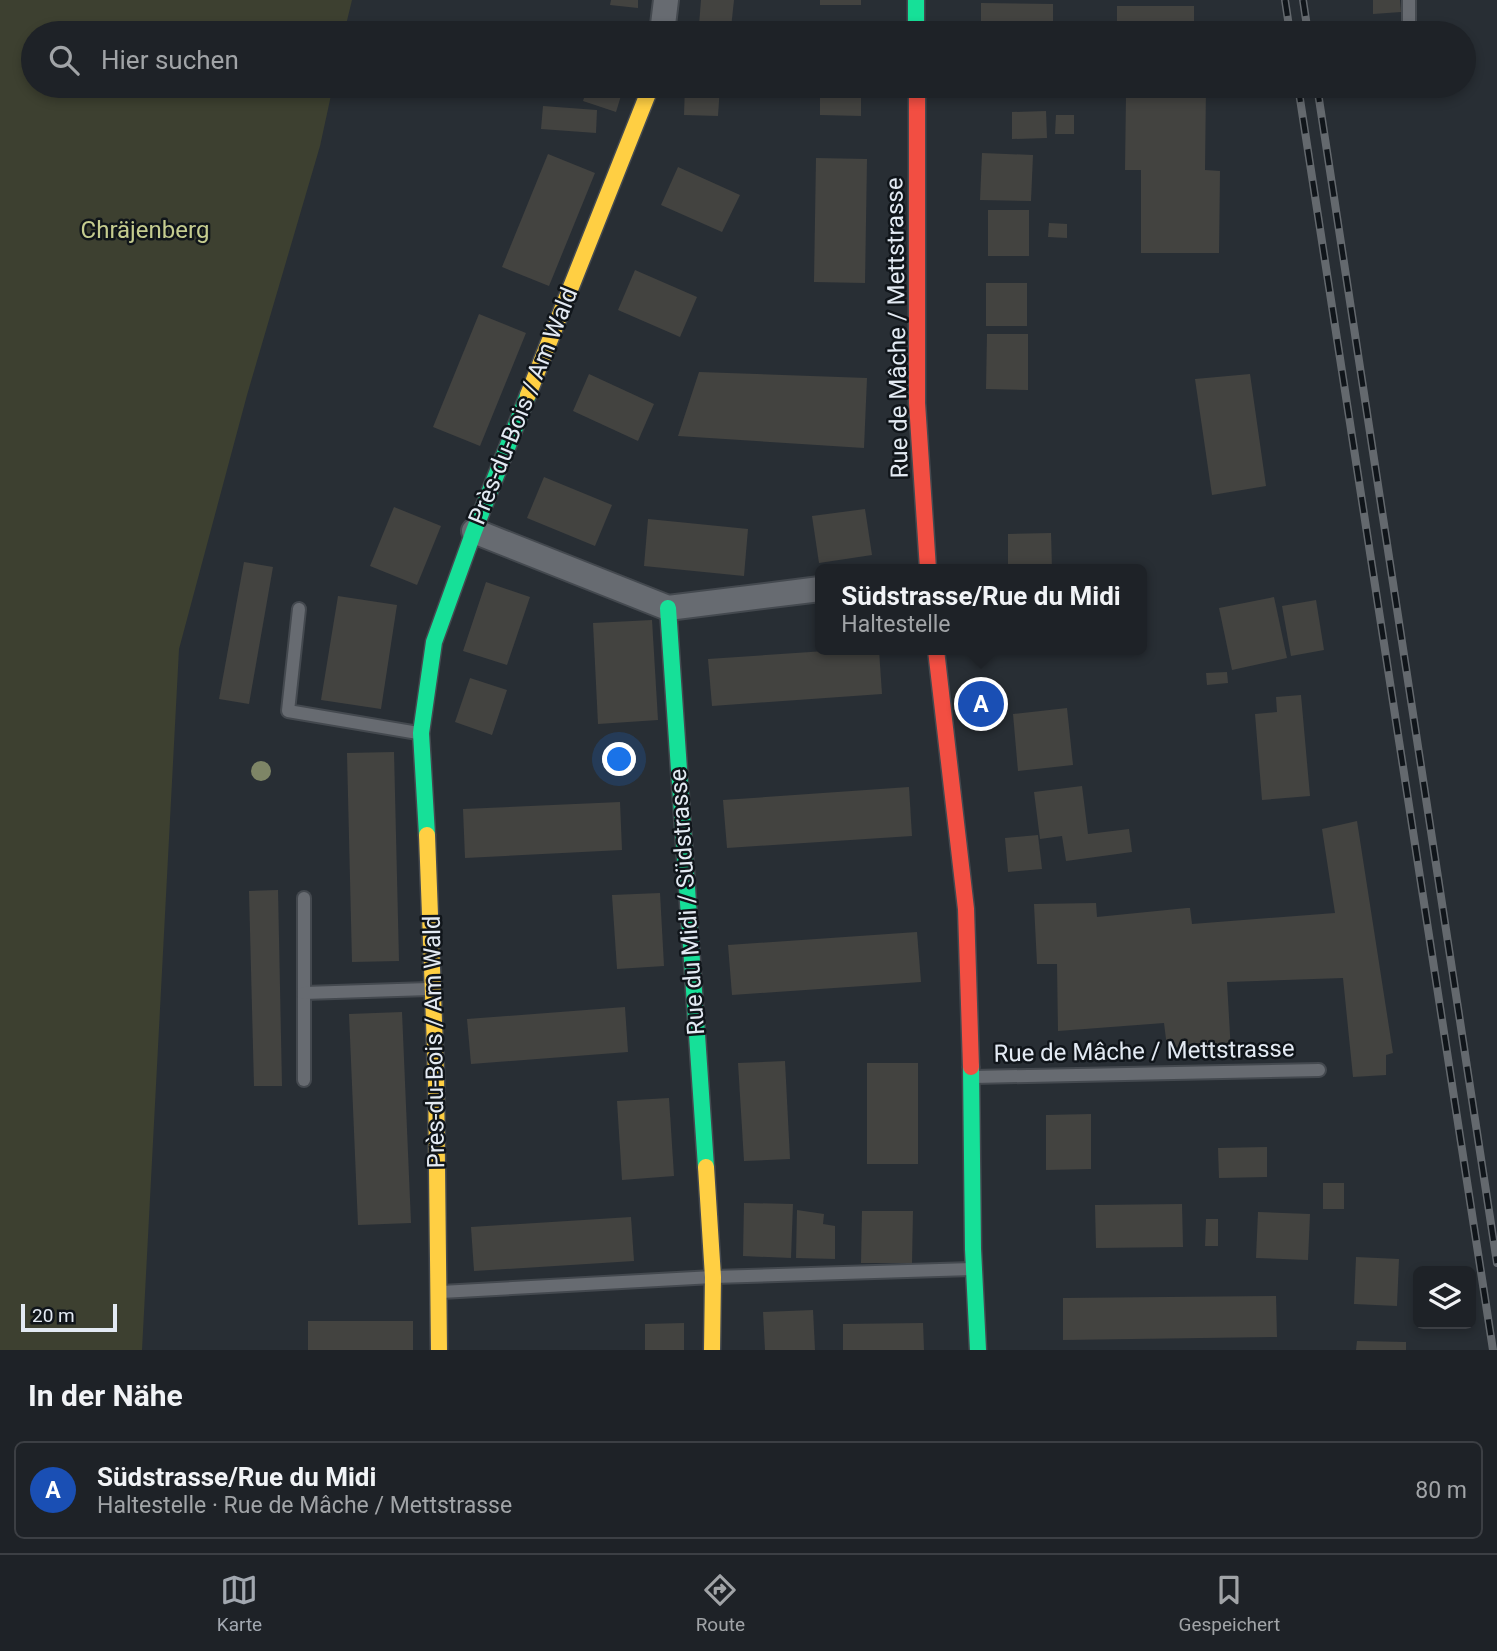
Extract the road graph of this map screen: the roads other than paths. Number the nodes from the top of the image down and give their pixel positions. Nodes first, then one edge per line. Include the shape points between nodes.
1 (666, 0) edge
2 (916, 0) edge
3 (1409, 0) edge
4 (663, 21) edge
5 (916, 21) edge
6 (1409, 21) edge
7 (646, 98) edge
8 (916, 98) edge
9 (474, 531) junction
10 (929, 564) edge
11 (815, 590) edge
12 (668, 608) junction
13 (299, 609) dead end
14 (937, 655) edge
15 (421, 733) junction
16 (304, 898) dead end
17 (433, 988) junction
18 (304, 993) junction
19 (1319, 1070) dead end
20 (970, 1077) junction
21 (304, 1080) dead end
22 (972, 1269) junction
23 (713, 1277) junction
24 (439, 1292) junction
25 (439, 1350) edge
26 (712, 1350) edge
27 (978, 1350) edge

1 - 4 street
2 - 5 street
3 - 6 lane
7 - 9 street, Près-du-Bois / Am Wald
8 - 10 street, Rue de Mâche / Mettstrasse via 917,403
9 - 12 street
9 - 15 street, Près-du-Bois / Am Wald via 434,642
11 - 12 street
12 - 23 street, Rue du Midi / Südstrasse
13 - 15 lane via 288,711
14 - 20 street, Rue de Mâche / Mettstrasse via 963,878
15 - 17 street, Près-du-Bois / Am Wald
16 - 18 lane
17 - 18 lane
17 - 24 street, Près-du-Bois / Am Wald
18 - 21 lane
19 - 20 lane, Rue de Mâche / Mettstrasse
20 - 22 street, Rue de Mâche / Mettstrasse
22 - 23 lane
22 - 27 street, Rue de Mâche / Mettstrasse
23 - 24 lane
23 - 26 street, Rue du Midi / Südstrasse
24 - 25 street, Près-du-Bois / Am Wald

